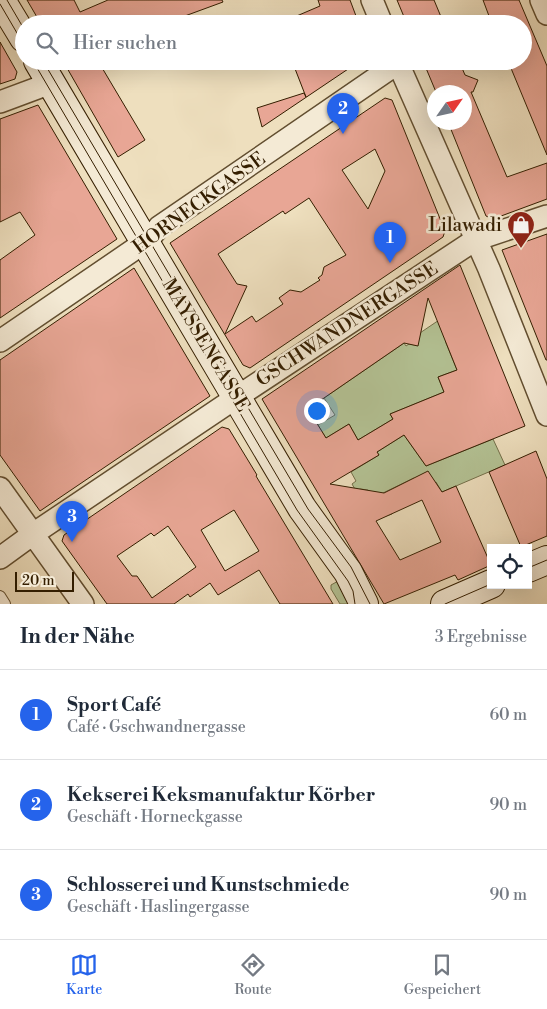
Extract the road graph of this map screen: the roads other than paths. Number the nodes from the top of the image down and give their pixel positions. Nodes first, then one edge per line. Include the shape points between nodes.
1 (1, 0) edge
2 (372, 0) edge
3 (541, 0) edge
4 (547, 14) edge
5 (378, 15) edge
6 (15, 23) edge
7 (385, 70) edge
8 (401, 70) edge
9 (44, 72) edge
10 (0, 102) edge
11 (547, 216) edge
12 (475, 240) junction
13 (145, 242) junction
14 (0, 341) edge
15 (236, 397) junction
16 (547, 415) edge
17 (0, 488) edge
18 (33, 534) junction
19 (0, 558) edge
20 (547, 560) edge
21 (532, 566) edge
22 (487, 586) edge
23 (0, 596) edge
24 (77, 600) edge
25 (5, 604) edge
26 (364, 604) edge
27 (446, 604) edge

1 - 6 street
2 - 5 street
3 - 4 street
7 - 13 street, HORNECKGASSE via 159,227
8 - 12 street
9 - 10 street
9 - 13 street, MAYSSENGASSE
11 - 12 street, GSCHWANDNERGASSE
12 - 15 street, GSCHWANDNERGASSE
12 - 16 street
13 - 14 street, HORNECKGASSE
13 - 15 street, MAYSSENGASSE
15 - 18 street, GSCHWANDNERGASSE
15 - 26 street, MAYSSENGASSE via 302,508 348,572
17 - 18 street
18 - 19 street, GSCHWANDNERGASSE
18 - 24 street
20 - 21 street
22 - 27 street
23 - 25 lane

